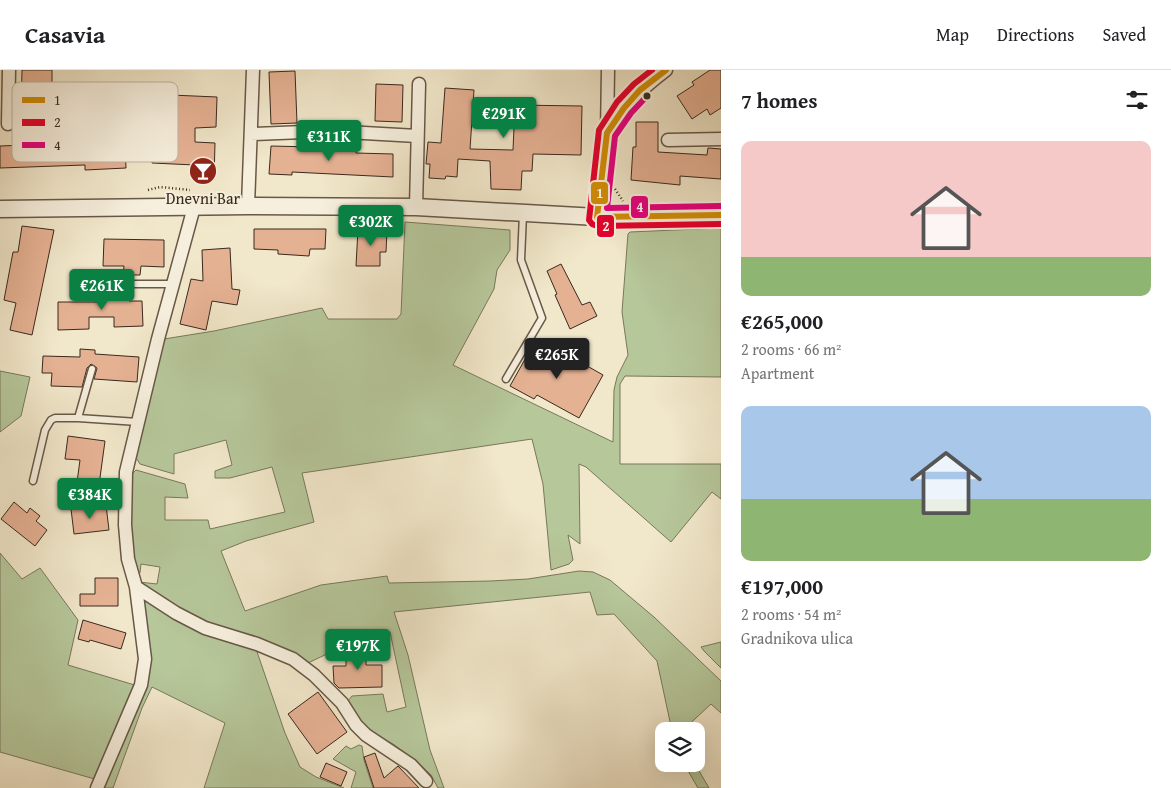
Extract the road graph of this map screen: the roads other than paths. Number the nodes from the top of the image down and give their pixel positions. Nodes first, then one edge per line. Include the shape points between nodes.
1 (9, 70) edge
2 (253, 70) edge
3 (608, 70) edge
4 (666, 70) edge
5 (419, 84) dead end
6 (8, 124) dead end
7 (251, 134) junction
8 (607, 134) junction
9 (417, 136) junction
10 (721, 139) edge
11 (668, 140) dead end
12 (248, 206) junction
13 (194, 207) junction
14 (416, 207) junction
15 (0, 209) edge
16 (523, 213) junction
17 (721, 215) edge
18 (597, 217) junction
19 (89, 284) dead end
20 (173, 284) junction
21 (92, 369) dead end
22 (506, 379) dead end
23 (78, 418) junction
24 (138, 422) junction
25 (33, 481) dead end
26 (136, 587) junction
27 (426, 781) dead end
28 (97, 788) edge

1 - 6 street
2 - 7 street
3 - 8 street
4 - 8 street via 640,90
5 - 9 street
7 - 9 street via 329,131
7 - 12 street
8 - 18 street
9 - 14 street
10 - 11 street
12 - 13 street
12 - 14 street
13 - 15 street
13 - 20 street
14 - 16 street
16 - 18 street
16 - 22 lane via 521,260 542,318
17 - 18 street
19 - 20 lane
20 - 24 street
21 - 23 lane
23 - 24 lane
23 - 25 lane via 56,418 47,425
24 - 26 street via 124,492 128,559
26 - 27 street via 205,628 257,644 293,660 314,674 366,735 411,765
26 - 28 street via 145,659 141,686

